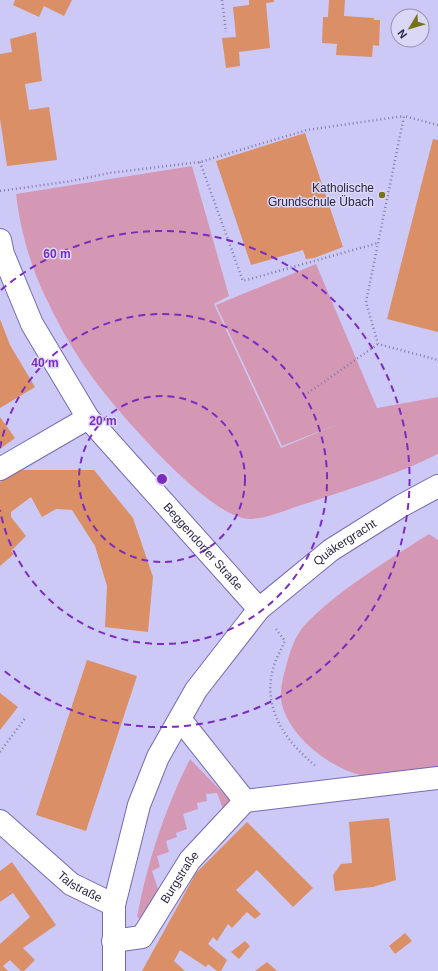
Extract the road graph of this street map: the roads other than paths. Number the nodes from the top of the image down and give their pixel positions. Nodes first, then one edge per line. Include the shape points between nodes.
1 (0, 240) edge
2 (88, 418) junction
3 (0, 469) edge
4 (438, 486) edge
5 (259, 609) junction
6 (180, 719) junction
7 (438, 778) edge
8 (245, 801) junction
9 (0, 821) edge
10 (114, 905) junction
11 (113, 941) junction
12 (114, 971) edge

1 - 2 street, Beggendorfer Straße via 3,254 32,324
2 - 3 street
2 - 5 street, Beggendorfer Straße
4 - 5 street, Quäkergracht via 331,550
5 - 6 street via 196,690
6 - 8 street
6 - 10 street via 158,757 139,805
7 - 8 street
8 - 11 street, Burgstraße via 190,860 142,937
9 - 10 street, Talstraße via 71,884
10 - 11 street, Talstraße
11 - 12 street, Talstraße

